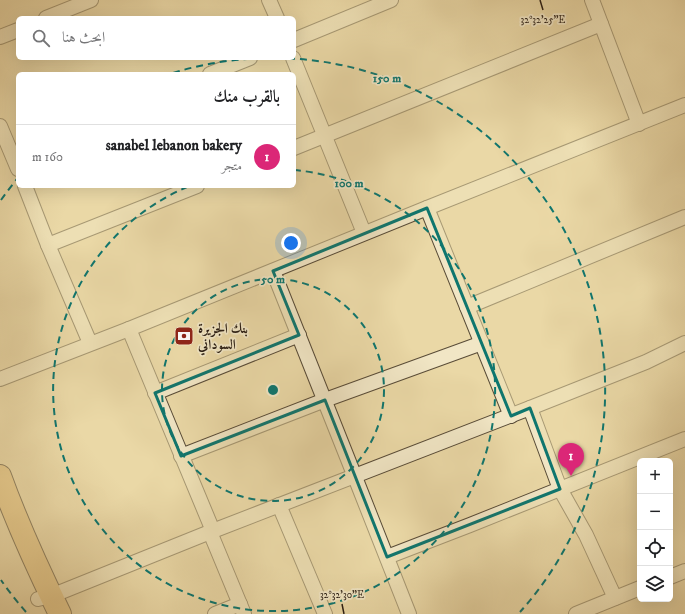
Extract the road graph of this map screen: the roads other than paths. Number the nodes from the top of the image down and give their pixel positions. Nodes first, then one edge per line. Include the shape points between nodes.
1 (91, 0) edge
2 (269, 0) edge
3 (391, 0) edge
4 (592, 0) edge
5 (58, 6) edge
6 (48, 16) edge
7 (276, 16) edge
8 (601, 24) junction
9 (16, 31) edge
10 (0, 37) edge
11 (296, 39) edge
12 (245, 60) edge
13 (294, 60) edge
14 (215, 72) edge
15 (685, 105) edge
16 (639, 124) junction
17 (0, 126) edge
18 (325, 136) junction
19 (296, 147) edge
20 (15, 153) edge
21 (26, 188) edge
22 (192, 188) edge
23 (427, 208) junction
24 (685, 216) edge
25 (364, 233) junction
26 (48, 245) junction
27 (273, 271) junction
28 (467, 307) junction
29 (129, 329) junction
30 (299, 335) junction
31 (482, 343) junction
32 (685, 343) edge
33 (90, 344) junction
34 (0, 379) edge
35 (155, 393) junction
36 (325, 400) junction
37 (530, 408) junction
38 (511, 416) junction
39 (685, 439) edge
40 (181, 456) junction
41 (0, 476) edge
42 (355, 476) junction
43 (560, 489) junction
44 (279, 505) junction
45 (0, 510) edge
46 (211, 532) junction
47 (387, 557) junction
48 (685, 571) edge
49 (673, 575) edge
50 (637, 589) edge
51 (615, 598) junction
52 (48, 606) edge
53 (242, 609) edge
54 (214, 614) edge
55 (325, 614) edge
56 (408, 614) edge
57 (576, 614) edge

1 - 5 street
2 - 7 street
3 - 11 street
4 - 8 street
5 - 6 street
8 - 16 street
8 - 18 street
9 - 10 street
12 - 14 street
13 - 18 street
15 - 16 street
16 - 23 street
17 - 20 street
18 - 19 street
18 - 25 street
21 - 26 street
22 - 26 street
23 - 25 street
23 - 28 street
24 - 28 street
25 - 27 street
26 - 33 street
27 - 29 street
27 - 30 street
28 - 31 street
29 - 33 street
29 - 35 street
30 - 35 street
30 - 36 street
31 - 36 street
31 - 38 street
32 - 37 street via 646,362
33 - 34 street
35 - 40 street
36 - 40 street
36 - 42 street
37 - 38 street
37 - 43 street
38 - 42 street
39 - 43 street
40 - 46 street
41 - 52 highway
42 - 44 street
42 - 47 street
43 - 47 street
43 - 51 street via 586,535
44 - 46 street
44 - 55 street
45 - 52 highway
46 - 52 street
46 - 53 street
47 - 56 street
48 - 49 street
50 - 51 street
51 - 57 street
53 - 54 street

